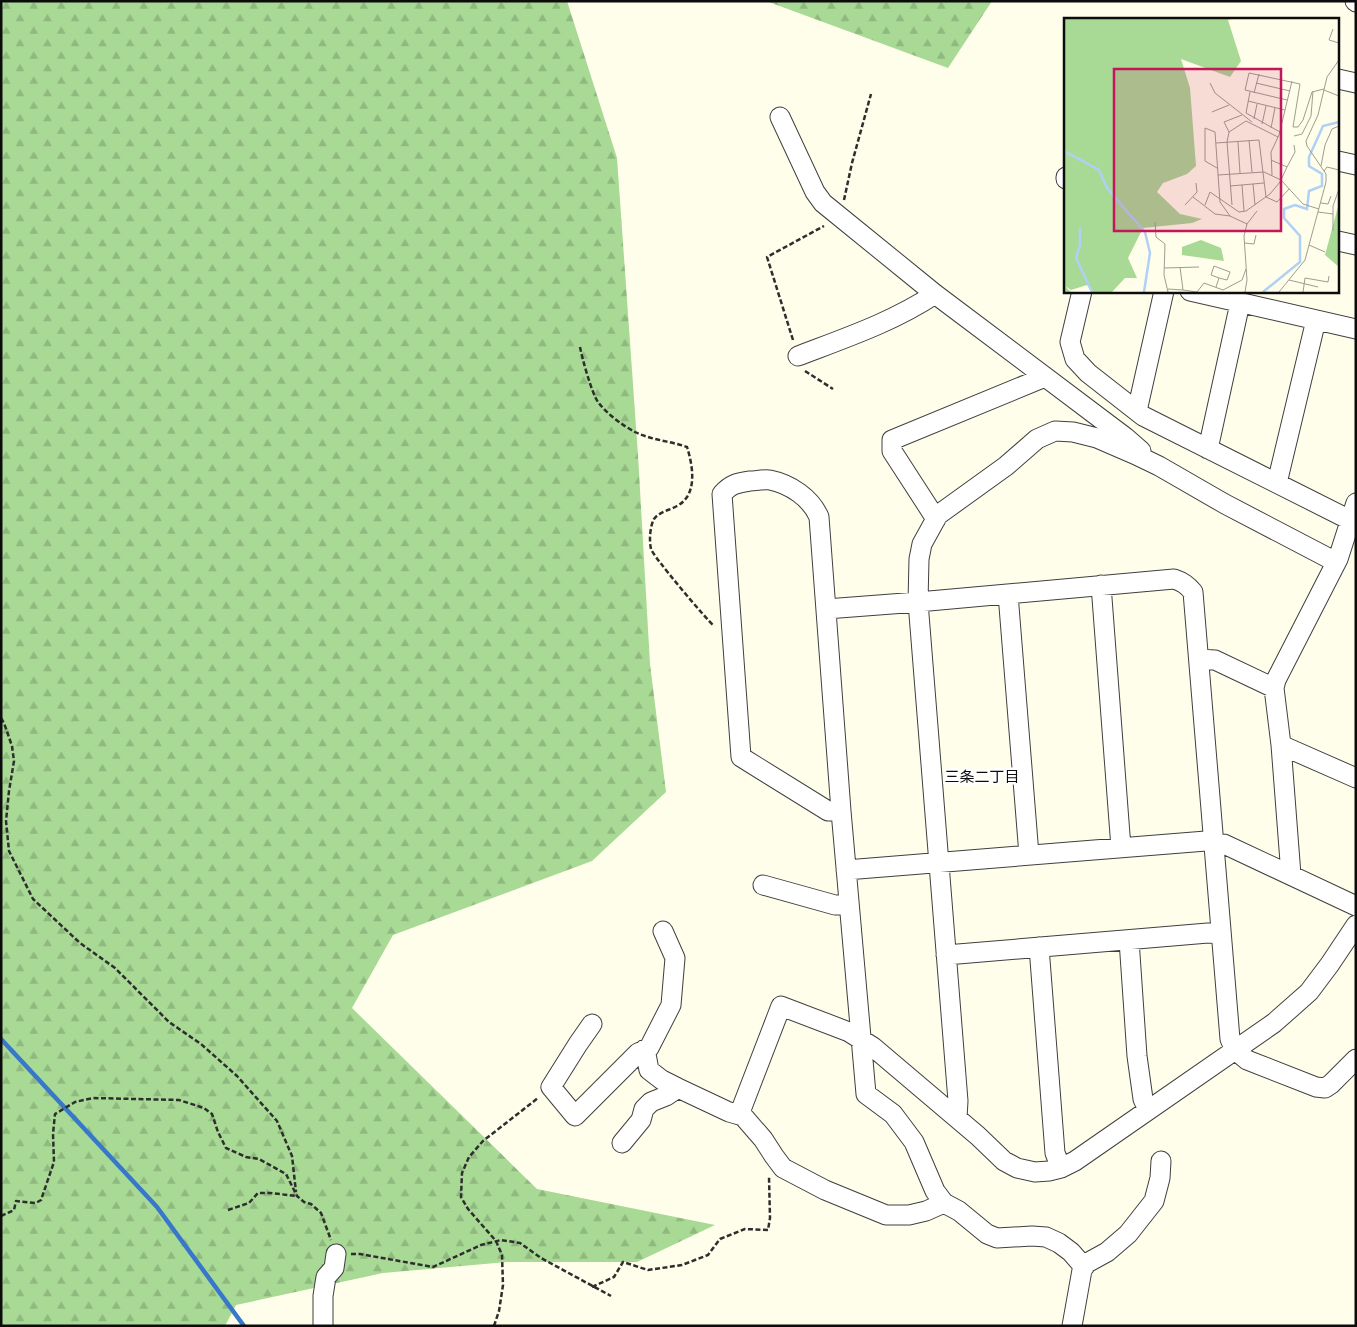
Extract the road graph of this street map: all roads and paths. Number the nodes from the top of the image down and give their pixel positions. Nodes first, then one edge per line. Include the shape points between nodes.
1 (1340, 79) edge
2 (1356, 83) edge
3 (871, 94) dead end
4 (780, 116) dead end
5 (1340, 161) edge
6 (1356, 165) edge
7 (840, 217) junction
8 (1340, 241) edge
9 (1356, 245) edge
10 (1082, 292) edge
11 (1164, 292) edge
12 (1194, 292) edge
13 (936, 294) junction
14 (1240, 303) junction
15 (1316, 320) junction
16 (1356, 329) edge
17 (580, 347) dead end
18 (798, 356) junction
19 (1045, 377) junction
20 (833, 389) dead end
21 (1137, 412) junction
22 (1208, 449) junction
23 (1159, 466) junction
24 (1276, 483) junction
25 (1353, 511) edge
26 (936, 519) junction
27 (1336, 562) junction
28 (1101, 585) junction
29 (1008, 594) junction
30 (918, 602) junction
31 (826, 608) junction
32 (732, 631) junction
33 (1199, 659) junction
34 (1274, 688) junction
35 (1, 718) edge
36 (1281, 745) junction
37 (1356, 778) edge
38 (840, 811) junction
39 (1214, 842) junction
40 (1121, 848) junction
41 (1029, 855) junction
42 (939, 862) junction
43 (846, 870) junction
44 (1291, 875) junction
45 (763, 885) dead end
46 (849, 905) junction
47 (1356, 906) edge
48 (1356, 925) edge
49 (663, 931) dead end
50 (1222, 934) junction
51 (1129, 940) junction
52 (1038, 947) junction
53 (946, 955) junction
54 (592, 1024) dead end
55 (861, 1039) junction
56 (645, 1050) junction
57 (1236, 1050) junction
58 (1356, 1059) edge
59 (551, 1087) junction
60 (678, 1088) junction
61 (1148, 1110) junction
62 (738, 1115) junction
63 (957, 1118) junction
64 (622, 1143) dead end
65 (1161, 1161) dead end
66 (1061, 1168) junction
67 (768, 1171) dead end
68 (297, 1196) junction
69 (944, 1203) junction
70 (228, 1210) dead end
71 (1, 1216) edge
72 (496, 1241) junction
73 (336, 1254) junction
74 (1084, 1267) junction
75 (592, 1287) junction
76 (611, 1296) dead end
77 (324, 1326) edge
78 (494, 1326) edge
79 (1072, 1326) edge

1 - 2 street
3 - 7 path
4 - 7 street via 815,192
5 - 6 street
7 - 13 street
7 - 18 path via 767,257
8 - 9 street
10 - 21 street via 1070,342 1075,359
11 - 21 street
12 - 14 street
13 - 18 street via 871,328
13 - 19 street
14 - 15 street
14 - 22 street
15 - 16 street
15 - 24 street
17 - 32 path via 597,401 612,416 635,432 687,447 692,485 688,498 653,520 651,551 712,625
18 - 20 path via 805,371
19 - 23 street
19 - 26 street via 892,440 892,451
21 - 22 street
22 - 24 street
23 - 26 street via 1097,438 1055,431 1037,439
23 - 27 street
24 - 25 street
25 - 27 street
26 - 30 street via 922,544 918,559
27 - 34 street
28 - 29 street
28 - 33 street via 1174,579 1184,583 1193,592
28 - 40 street
29 - 30 street
29 - 41 street
30 - 31 street
30 - 42 street
31 - 32 street via 819,517 815,507 784,484 768,480 740,482 729,486 722,494
31 - 38 street
32 - 38 street via 741,757 828,810
33 - 34 street via 1215,660
33 - 39 street
34 - 36 street
35 - 68 path via 14,761 6,821 9,851 32,900 80,943 115,968 168,1022 201,1044 237,1076 277,1121 292,1156
36 - 37 street
36 - 44 street
38 - 43 street
39 - 40 street
39 - 44 street
39 - 50 street
40 - 41 street
41 - 42 street
42 - 43 street
42 - 53 street
43 - 46 street
44 - 47 street
45 - 46 street via 835,905
46 - 55 street
48 - 57 street via 1309,992
49 - 56 street via 675,958 671,1005
50 - 51 street
50 - 57 street via 1230,1039
51 - 52 street
51 - 61 street via 1137,1056 1143,1098
52 - 53 street
52 - 66 street via 1055,1153
53 - 63 street
54 - 59 street
55 - 62 street via 781,1006
55 - 63 street
55 - 69 street via 866,1094 893,1114 914,1142 935,1191
56 - 59 street via 638,1053 574,1116
56 - 60 street via 649,1070
57 - 58 street via 1247,1060 1325,1088
57 - 61 street
59 - 72 path via 483,1141 469,1156 462,1172 462,1197 468,1209
60 - 62 street
60 - 64 street via 651,1102
61 - 66 street
62 - 69 street via 743,1116 763,1139 783,1168 825,1190 886,1215 909,1215
63 - 66 street via 1017,1168 1035,1172
65 - 74 street via 1154,1201 1128,1234
67 - 75 path via 768,1230 744,1229 720,1239 708,1256 682,1265 648,1270 623,1262 614,1277
68 - 70 path via 258,1193 249,1203
68 - 71 path via 286,1174 259,1158 226,1148 212,1114 204,1108 178,1100 93,1098 75,1102 55,1114 54,1162 41,1200 36,1203 16,1201 14,1210
68 - 73 path via 321,1213
69 - 74 street via 997,1238 1046,1237 1071,1252
72 - 73 path via 433,1267 360,1254
72 - 75 path via 520,1243
72 - 78 path via 502,1256 503,1285
73 - 77 street via 334,1268 326,1277
74 - 79 street
75 - 76 path

